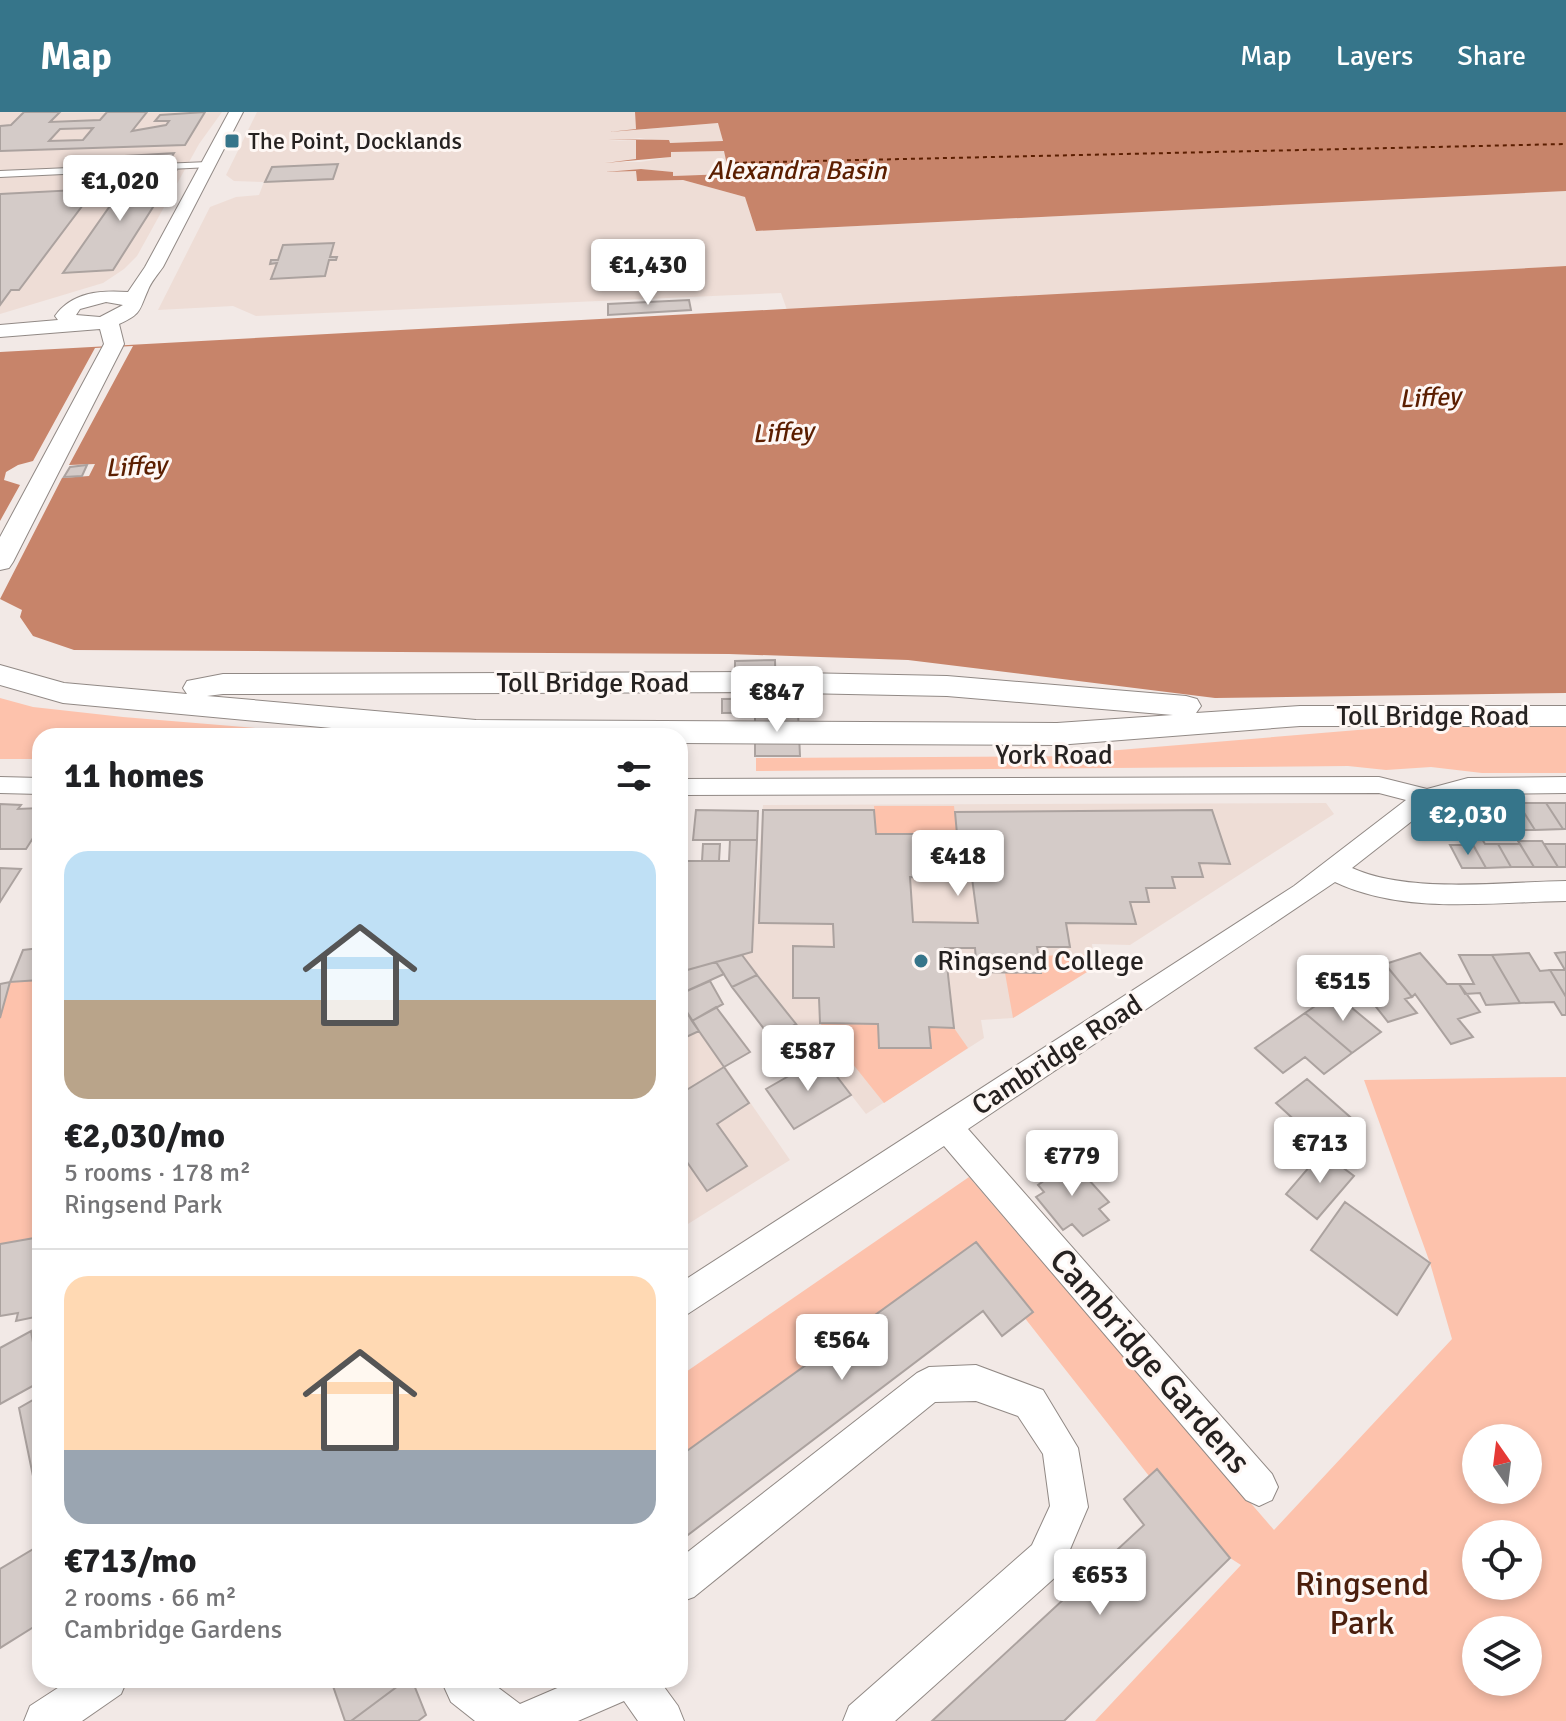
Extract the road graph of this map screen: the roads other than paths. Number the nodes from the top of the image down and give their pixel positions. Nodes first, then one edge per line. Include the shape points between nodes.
1 (234, 114) edge
2 (208, 165) junction
3 (0, 174) edge
4 (164, 248) junction
5 (76, 304) junction
6 (134, 306) junction
7 (99, 322) junction
8 (0, 323) edge
9 (0, 331) edge
10 (0, 562) edge
11 (0, 675) edge
12 (125, 698) junction
13 (1300, 716) junction
14 (1566, 716) edge
15 (444, 728) edge
16 (688, 732) edge
17 (0, 785) edge
18 (1566, 785) edge
19 (32, 786) edge
20 (688, 787) edge
21 (1427, 797) junction
22 (1332, 870) junction
23 (1566, 891) edge
24 (947, 1127) junction
25 (688, 1297) edge
26 (1259, 1487) dead end
27 (688, 1577) edge
28 (95, 1688) edge
29 (465, 1688) edge
30 (606, 1688) edge
31 (640, 1688) edge
32 (45, 1721) edge
33 (509, 1721) edge
34 (529, 1721) edge
35 (663, 1721) edge
36 (864, 1721) edge

1 - 2 main road
2 - 3 street
2 - 4 main road
4 - 5 main road via 132,275
4 - 6 main road
5 - 6 main road via 122,296
5 - 7 main road via 65,312 66,319
5 - 8 main road
6 - 7 main road
7 - 9 main road
7 - 10 main road via 114,344
11 - 12 main road, Toll Bridge Road via 63,693
12 - 13 main road, Toll Bridge Road via 223,684 770,682 947,686
12 - 15 main road, Toll Bridge Road
13 - 14 main road, Toll Bridge Road
13 - 16 main road, Toll Bridge Road via 1057,734
17 - 19 street
18 - 21 street via 1468,786
20 - 21 street, York Road via 1379,785
21 - 22 street, Cambridge Road
22 - 23 street via 1369,887 1409,893
22 - 24 street, Cambridge Road
24 - 25 street, Cambridge Road
24 - 26 street, Cambridge Gardens
27 - 36 street via 929,1385 976,1383 1030,1403 1060,1448 1069,1507 1046,1559
28 - 32 street
29 - 33 street
30 - 34 street
31 - 35 street

